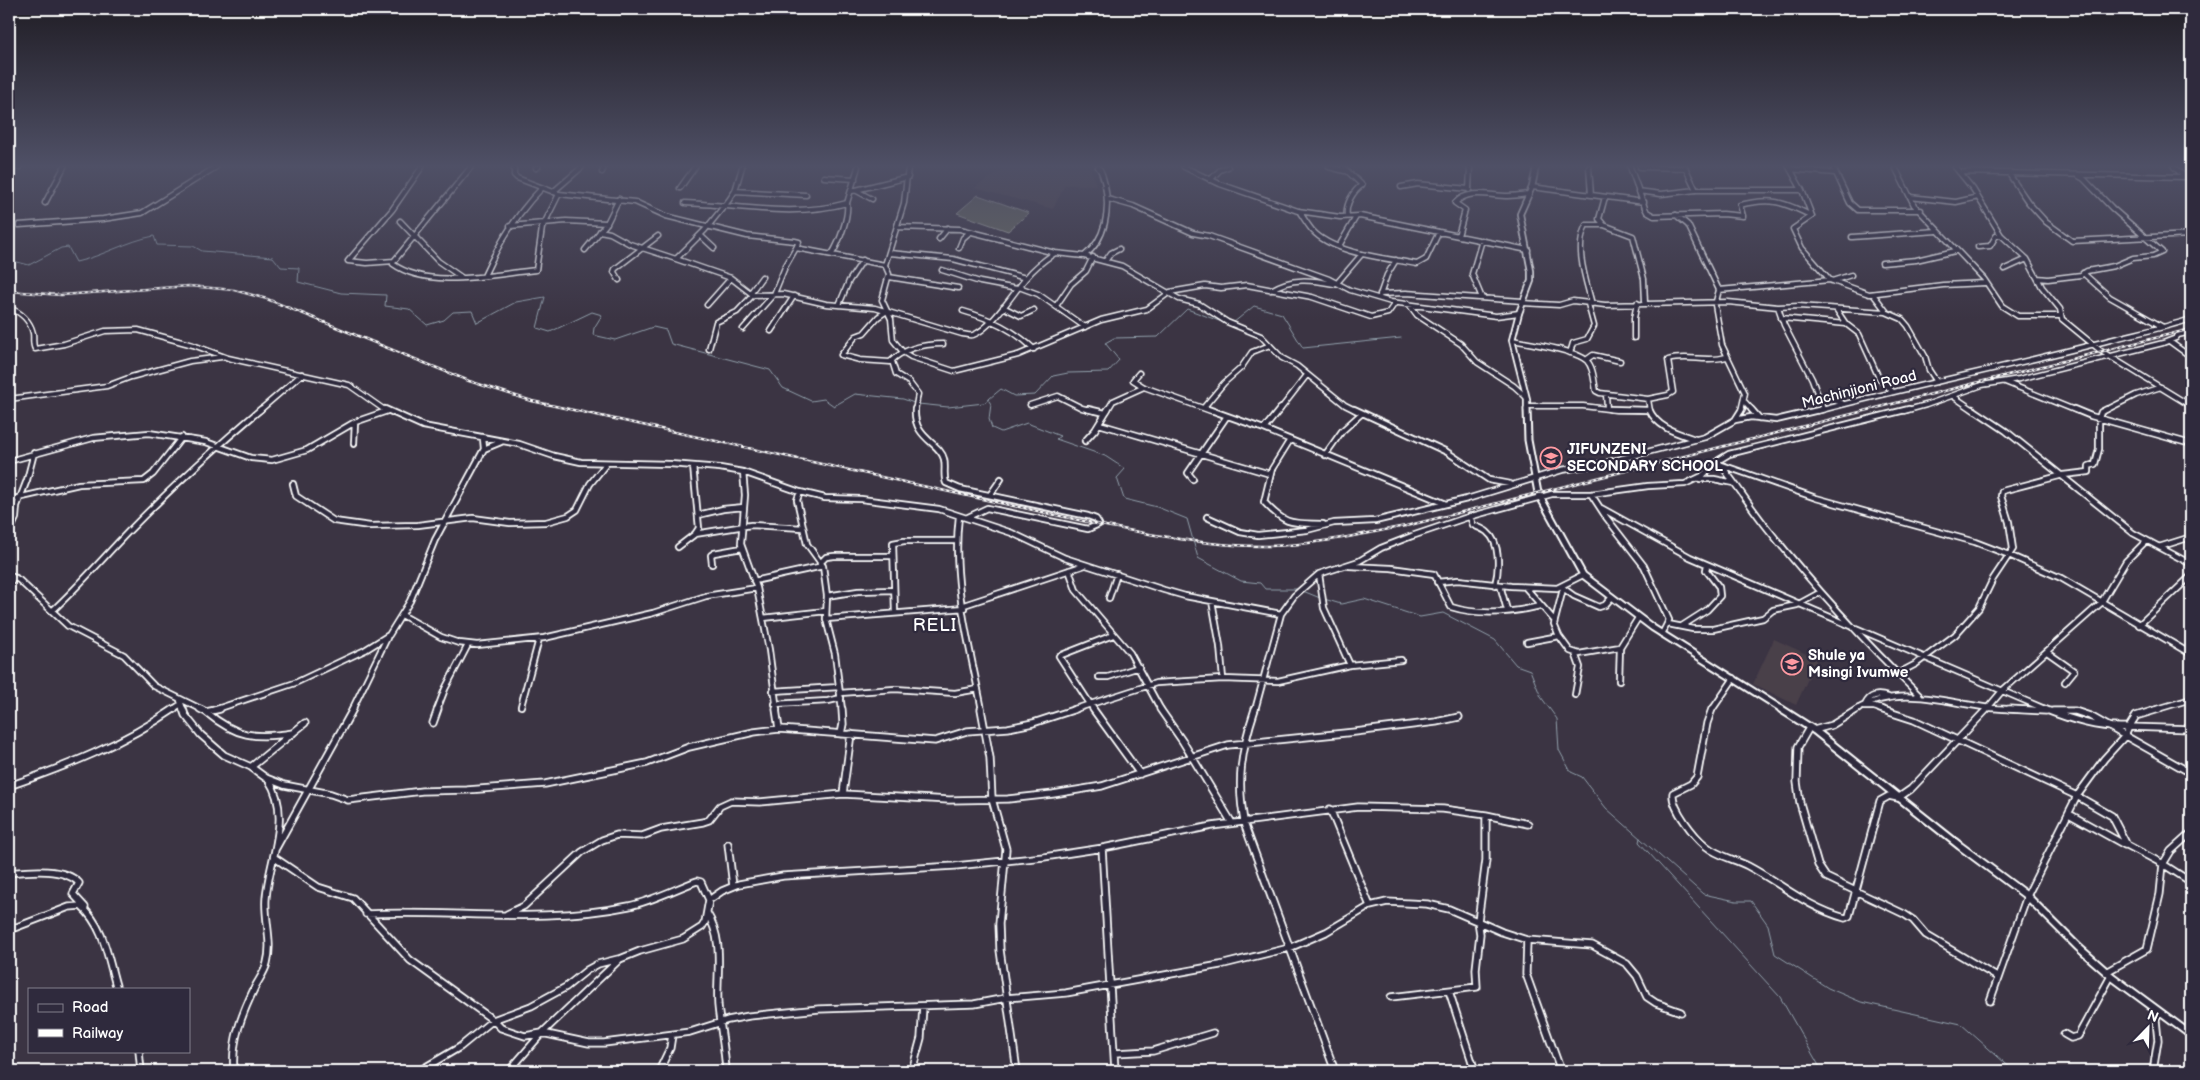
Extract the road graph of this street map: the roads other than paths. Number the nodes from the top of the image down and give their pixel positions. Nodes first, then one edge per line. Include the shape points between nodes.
1 (114, 217) edge
2 (386, 217) edge
3 (431, 217) edge
4 (516, 217) edge
5 (546, 217) edge
6 (610, 217) edge
7 (673, 217) edge
8 (714, 217) edge
9 (848, 217) edge
10 (900, 217) edge
11 (1106, 217) edge
12 (1161, 217) edge
13 (1303, 217) edge
14 (1356, 217) edge
15 (1360, 217) edge
16 (1463, 217) edge
17 (1521, 217) edge
18 (1599, 217) edge
19 (1679, 217) edge
20 (1811, 217) edge
21 (1927, 217) edge
22 (1990, 217) edge
23 (2043, 217) edge
24 (2123, 217) edge
25 (400, 221) dead end
26 (544, 222) junction
27 (607, 223) junction
28 (708, 224) junction
29 (19, 225) dead end
30 (1604, 225) junction
31 (510, 226) junction
32 (897, 227) junction
33 (948, 228) junction
34 (600, 231) junction
35 (1938, 231) junction
36 (970, 232) junction
37 (1439, 232) junction
38 (700, 234) junction
39 (2001, 235) junction
40 (2191, 235) edge
41 (658, 236) dead end
42 (1458, 236) junction
43 (1852, 237) dead end
44 (414, 238) junction
45 (2147, 238) junction
46 (938, 239) dead end
47 (1482, 240) junction
48 (1339, 246) junction
49 (1978, 247) dead end
50 (641, 248) junction
51 (714, 248) dead end
52 (796, 248) junction
53 (959, 248) dead end
54 (1119, 249) dead end
55 (585, 250) dead end
56 (1528, 250) junction
57 (1955, 251) junction
58 (890, 253) junction
59 (1055, 253) junction
60 (832, 254) junction
61 (1361, 254) junction
62 (1084, 256) junction
63 (1093, 257) junction
64 (676, 259) junction
65 (2027, 259) junction
66 (863, 260) junction
67 (1106, 260) junction
68 (1396, 260) junction
69 (394, 261) junction
70 (1882, 264) dead end
71 (885, 265) junction
72 (2005, 269) dead end
73 (942, 270) dead end
74 (2083, 274) junction
75 (1851, 275) dead end
76 (484, 276) junction
77 (762, 277) dead end
78 (889, 277) junction
79 (464, 278) junction
80 (731, 278) junction
81 (1026, 278) junction
82 (2038, 278) junction
83 (619, 280) dead end
84 (1831, 280) junction
85 (1337, 283) junction
86 (1985, 283) junction
87 (1342, 286) junction
88 (958, 288) dead end
89 (1018, 288) junction
90 (1271, 290) junction
91 (1719, 290) junction
92 (1168, 292) junction
93 (752, 293) junction
94 (774, 294) junction
95 (1873, 294) junction
96 (794, 296) junction
97 (1380, 296) junction
98 (1482, 298) junction
99 (1408, 302) junction
100 (1523, 302) junction
101 (1714, 302) junction
102 (1395, 303) junction
103 (1636, 303) junction
104 (1644, 303) junction
105 (1590, 304) junction
106 (707, 305) dead end
107 (838, 305) junction
108 (1056, 306) junction
109 (1003, 307) junction
110 (1778, 307) junction
111 (9, 308) edge
112 (1836, 309) junction
113 (1034, 310) dead end
114 (887, 311) junction
115 (963, 311) dead end
116 (1886, 312) junction
117 (1519, 313) junction
118 (2060, 316) junction
119 (1781, 318) junction
120 (993, 319) junction
121 (2191, 319) edge
122 (1846, 324) junction
123 (1085, 327) junction
124 (2163, 328) junction
125 (743, 329) dead end
126 (771, 331) dead end
127 (2191, 332) edge
128 (1634, 338) dead end
129 (1512, 340) junction
130 (2169, 341) junction
131 (944, 344) dead end
132 (1270, 345) junction
133 (2093, 345) junction
134 (709, 349) dead end
135 (1034, 349) junction
136 (903, 352) junction
137 (1570, 353) junction
138 (2109, 356) junction
139 (2191, 356) edge
140 (1726, 357) junction
141 (228, 358) junction
142 (1586, 360) junction
143 (892, 361) junction
144 (1620, 361) dead end
145 (1139, 373) dead end
146 (302, 374) junction
147 (1307, 375) junction
148 (2004, 381) junction
149 (1937, 382) junction
150 (1144, 387) junction
151 (2161, 387) junction
152 (1893, 392) junction
153 (1606, 395) junction
154 (1820, 396) junction
155 (1952, 396) junction
156 (1526, 397) junction
157 (9, 399) edge
158 (1648, 399) junction
159 (1745, 402) junction
160 (1844, 404) junction
161 (1030, 405) dead end
162 (1527, 406) junction
163 (2191, 406) edge
164 (1204, 407) junction
165 (1607, 408) junction
166 (1823, 409) junction
167 (1648, 410) junction
168 (387, 411) junction
169 (1105, 413) junction
170 (1362, 414) junction
171 (1228, 416) junction
172 (1759, 418) junction
173 (2099, 418) junction
174 (1735, 420) junction
175 (355, 422) junction
176 (1099, 424) junction
177 (1264, 429) junction
178 (182, 438) junction
179 (483, 438) junction
180 (1695, 439) junction
181 (1290, 440) junction
182 (1085, 441) dead end
183 (503, 442) junction
184 (354, 444) dead end
185 (2191, 444) edge
186 (217, 446) junction
187 (484, 449) junction
188 (34, 454) junction
189 (1203, 455) junction
190 (1325, 455) junction
191 (9, 461) edge
192 (1718, 463) junction
193 (606, 464) junction
194 (694, 466) junction
195 (743, 472) junction
196 (1270, 474) junction
197 (2063, 475) junction
198 (1535, 478) junction
199 (1001, 479) dead end
200 (1193, 479) dead end
201 (1698, 479) junction
202 (1735, 483) junction
203 (293, 484) dead end
204 (1514, 484) junction
205 (800, 492) junction
206 (1592, 494) junction
207 (990, 495) junction
208 (21, 497) junction
209 (1539, 497) junction
210 (9, 500) edge
211 (1446, 504) junction
212 (744, 506) junction
213 (1601, 508) junction
214 (698, 515) junction
215 (959, 516) junction
216 (1470, 516) junction
217 (966, 517) junction
218 (1207, 517) dead end
219 (445, 522) junction
220 (1334, 524) junction
221 (742, 527) junction
222 (803, 528) junction
223 (9, 533) edge
224 (695, 534) junction
225 (2191, 537) edge
226 (2146, 541) junction
227 (956, 542) junction
228 (678, 547) dead end
229 (742, 548) junction
230 (2159, 548) junction
231 (2009, 554) junction
232 (892, 556) junction
233 (712, 564) dead end
234 (2191, 564) edge
235 (821, 565) junction
236 (1085, 565) junction
237 (1707, 565) junction
238 (1347, 566) junction
239 (1069, 570) junction
240 (1117, 574) junction
241 (1319, 574) junction
242 (9, 575) edge
243 (1584, 575) junction
244 (2191, 576) edge
245 (16, 578) junction
246 (754, 581) junction
247 (9, 582) edge
248 (1438, 582) junction
249 (1497, 585) junction
250 (757, 588) junction
251 (1526, 588) junction
252 (1563, 588) junction
253 (894, 590) junction
254 (1821, 592) junction
255 (826, 596) junction
256 (1612, 597) junction
257 (1109, 598) dead end
258 (1212, 601) junction
259 (1799, 603) junction
260 (2101, 603) junction
261 (964, 606) junction
262 (1540, 606) junction
263 (1508, 610) junction
264 (826, 611) junction
265 (52, 612) junction
266 (895, 613) junction
267 (1282, 614) junction
268 (402, 615) junction
269 (764, 618) junction
270 (1638, 618) junction
271 (826, 619) junction
272 (1554, 620) junction
273 (1668, 624) junction
274 (1850, 625) junction
275 (2140, 625) junction
276 (1682, 626) junction
277 (1662, 634) junction
278 (389, 635) junction
279 (1113, 635) junction
280 (1559, 636) junction
281 (539, 639) junction
282 (1527, 642) dead end
283 (468, 645) junction
284 (1620, 648) junction
285 (2047, 652) junction
286 (1574, 653) junction
287 (2191, 654) edge
288 (1924, 657) junction
289 (1400, 660) dead end
290 (1350, 665) junction
291 (1139, 668) junction
292 (1897, 674) junction
293 (1099, 677) dead end
294 (1734, 678) junction
295 (1223, 679) junction
296 (1619, 681) dead end
297 (1264, 682) junction
298 (2065, 682) dead end
299 (1147, 684) junction
300 (978, 689) junction
301 (774, 691) junction
302 (2002, 691) junction
303 (840, 693) junction
304 (1575, 695) dead end
305 (1920, 696) junction
306 (2191, 699) edge
307 (181, 702) junction
308 (775, 704) junction
309 (1089, 704) junction
310 (521, 706) dead end
311 (1863, 706) junction
312 (1990, 708) junction
313 (2050, 711) junction
314 (206, 712) junction
315 (1459, 717) dead end
316 (305, 723) dead end
317 (433, 723) dead end
318 (2129, 727) junction
319 (2110, 728) junction
320 (778, 729) junction
321 (986, 729) junction
322 (1811, 729) junction
323 (2191, 729) edge
324 (293, 733) junction
325 (841, 734) junction
326 (850, 734) junction
327 (2126, 736) junction
328 (1958, 740) junction
329 (1245, 743) junction
330 (1191, 756) junction
331 (251, 767) junction
332 (2191, 773) edge
333 (1140, 774) junction
334 (266, 778) junction
335 (9, 786) edge
336 (308, 791) junction
337 (844, 794) junction
338 (2077, 796) junction
339 (1898, 798) junction
340 (992, 799) junction
341 (1330, 809) junction
342 (2069, 814) junction
343 (1486, 815) junction
344 (1244, 822) junction
345 (1232, 823) junction
346 (1528, 824) dead end
347 (2191, 833) edge
348 (728, 844) dead end
349 (2127, 846) junction
350 (1102, 848) junction
351 (276, 849) junction
352 (275, 858) junction
353 (1005, 862) junction
354 (2163, 864) junction
355 (9, 873) edge
356 (2191, 882) edge
357 (733, 886) junction
358 (1856, 891) junction
359 (2027, 896) junction
360 (709, 900) junction
361 (1370, 906) junction
362 (86, 909) junction
363 (707, 913) junction
364 (366, 914) junction
365 (507, 914) junction
366 (1478, 921) junction
367 (9, 930) edge
368 (1527, 940) junction
369 (1288, 948) junction
370 (620, 959) junction
371 (2108, 974) junction
372 (1997, 977) junction
373 (1111, 986) junction
374 (118, 988) edge
375 (1448, 991) junction
376 (1391, 997) dead end
377 (1006, 998) junction
378 (1990, 1001) dead end
379 (923, 1006) junction
380 (2155, 1008) junction
381 (1681, 1012) dead end
382 (492, 1020) junction
383 (721, 1023) junction
384 (542, 1033) junction
385 (1213, 1034) dead end
386 (2064, 1034) dead end
387 (672, 1035) junction
388 (2191, 1036) edge
389 (139, 1052) edge
390 (1115, 1053) junction
391 (142, 1071) edge
392 (234, 1071) edge
393 (419, 1071) edge
394 (509, 1071) edge
395 (659, 1071) edge
396 (726, 1071) edge
397 (912, 1071) edge
398 (1017, 1071) edge
399 (1116, 1071) edge
400 (1335, 1071) edge
401 (1475, 1071) edge
402 (1561, 1071) edge
403 (2153, 1071) edge

1 - 29 street
2 - 69 street via 348,261
3 - 44 street
4 - 31 street
5 - 26 street
6 - 27 street
7 - 28 street
8 - 28 street
9 - 60 street via 839,234 840,242
10 - 32 street
11 - 62 street via 1092,248
12 - 85 street via 1193,233
13 - 48 street via 1316,234
14 - 48 street
15 - 37 street
16 - 42 street
17 - 56 street
18 - 30 street
19 - 91 street via 1688,226
20 - 84 street via 1793,229 1802,248
21 - 35 street
22 - 39 street
23 - 45 street via 2058,234 2078,242
24 - 45 street
25 - 44 street
26 - 27 street
26 - 31 street
26 - 76 street via 536,270
27 - 34 street
28 - 38 street
28 - 52 street via 747,236 798,241
30 - 104 street via 1633,236 1644,279
30 - 105 street via 1586,225 1581,237 1580,254
31 - 76 street
32 - 33 street
32 - 58 street
33 - 36 street
33 - 46 street
34 - 50 street
34 - 55 street
35 - 43 street
35 - 57 street
36 - 53 street
36 - 59 street
37 - 42 street
37 - 68 street via 1431,251 1420,264
38 - 51 street
38 - 64 street
39 - 49 street via 1996,236 1990,246
39 - 65 street
40 - 45 street
41 - 50 street
42 - 47 street
44 - 69 street
44 - 79 street via 455,275
45 - 74 street via 2162,253
47 - 56 street
47 - 98 street via 1472,274
48 - 61 street
50 - 64 street
50 - 83 street via 615,268
52 - 60 street
52 - 94 street
54 - 67 street
56 - 100 street via 1532,277
57 - 70 street
57 - 86 street
58 - 71 street
58 - 81 street via 953,259
59 - 62 street
59 - 81 street
60 - 66 street
61 - 68 street
61 - 85 street
62 - 63 street
63 - 67 street
63 - 108 street via 1085,273 1071,284
64 - 80 street
65 - 72 street
65 - 82 street
66 - 71 street
66 - 107 street
67 - 92 street
68 - 97 street
69 - 79 street via 396,267 414,274
71 - 78 street
73 - 89 street via 980,282
74 - 82 street
74 - 124 street via 2110,297
75 - 84 street
76 - 79 street
77 - 93 street
78 - 88 street
78 - 114 street via 882,297
80 - 93 street
80 - 106 street
81 - 89 street
82 - 118 street via 2060,309
84 - 91 street
84 - 95 street
85 - 87 street
86 - 95 street via 1943,284
86 - 118 street via 2002,306 2014,315
87 - 90 street via 1304,280 1279,284
87 - 97 street
89 - 108 street via 1034,292
89 - 109 street
90 - 92 street via 1237,285
90 - 102 street via 1312,297 1371,317 1388,313
91 - 101 street
92 - 123 street via 1147,309
92 - 132 street via 1261,336
93 - 94 street
93 - 134 street via 737,312 716,322
94 - 96 street
94 - 125 street
95 - 116 street
96 - 107 street
96 - 126 street
97 - 98 street via 1406,293
97 - 102 street
98 - 100 street
99 - 102 street
99 - 117 street via 1496,316
99 - 156 street via 1417,314 1461,344 1477,362
100 - 105 street via 1559,305 1570,300
100 - 117 street
101 - 104 street
101 - 110 street
101 - 140 street
103 - 104 street
103 - 105 street
103 - 128 street
105 - 137 street via 1594,326 1587,340 1573,344
107 - 114 street
108 - 123 street
109 - 113 street via 1021,316
109 - 120 street
110 - 112 street
110 - 119 street
111 - 141 street via 19,312 31,328 35,349 98,333 130,329 193,345
112 - 116 street
112 - 122 street
114 - 120 street via 967,335 981,331
114 - 136 street via 892,338
114 - 143 street via 878,316 864,333 856,336 841,354 853,359
115 - 120 street
116 - 149 street via 1905,322
117 - 129 street
118 - 133 street
119 - 122 street
119 - 154 street
120 - 135 street via 1017,333
121 - 124 street, Machinjioni Road
122 - 152 street via 1859,334 1879,378
123 - 135 street
124 - 133 street, Machinjioni Road
127 - 130 street
129 - 137 street
129 - 156 street
130 - 138 street
130 - 139 street
131 - 136 street via 926,344
132 - 147 street via 1282,358
132 - 164 street via 1252,352 1242,368
133 - 138 street
133 - 149 street, Machinjioni Road
135 - 136 street via 975,368 954,371
136 - 143 street
137 - 142 street
138 - 148 street
138 - 151 street
140 - 158 street via 1715,361 1670,358 1673,392
140 - 159 street via 1744,386
141 - 146 street
141 - 157 street via 190,361 107,386
142 - 144 street via 1593,355
142 - 153 street via 1596,391
143 - 207 street via 894,372 915,387 919,400 917,425 944,458 946,483
145 - 150 street via 1132,380
146 - 168 street via 349,385
146 - 186 street
147 - 170 street
147 - 177 street
148 - 155 street
148 - 173 street
149 - 152 street, Machinjioni Road
150 - 164 street
150 - 169 street via 1113,401
151 - 163 street
151 - 173 street via 2103,410
152 - 160 street, Machinjioni Road
153 - 158 street
153 - 165 street
154 - 160 street
154 - 166 street
155 - 192 street via 1735,452
155 - 197 street via 1994,422
156 - 162 street
158 - 167 street
159 - 172 street
159 - 174 street
160 - 166 street, Machinjioni Road
161 - 169 street via 1058,396 1082,408
162 - 165 street
162 - 198 street via 1528,440
164 - 171 street
165 - 167 street
166 - 172 street, Machinjioni Road via 1783,419
167 - 180 street via 1662,426
168 - 175 street
168 - 179 street via 423,426
169 - 176 street
170 - 190 street via 1342,432
170 - 204 street via 1447,452 1489,480
171 - 177 street
171 - 189 street via 1214,433
172 - 174 street, Machinjioni Road
173 - 185 street
173 - 197 street via 2100,454 2095,464 2089,466 2089,472
174 - 180 street, Machinjioni Road via 1712,434
175 - 184 street
175 - 186 street via 307,450 272,460 251,458
176 - 182 street
176 - 189 street
177 - 181 street
178 - 186 street
178 - 188 street via 149,433 107,436
178 - 208 street via 144,481 79,484
179 - 183 street
179 - 187 street
180 - 198 street, Machinjioni Road
181 - 190 street
181 - 196 street
183 - 187 street
183 - 193 street via 571,460
186 - 265 street
187 - 219 street
188 - 191 street
188 - 208 street
189 - 196 street
189 - 200 street via 1188,473
190 - 211 street
192 - 201 street
192 - 202 street
192 - 231 street via 1816,498
193 - 194 street
193 - 219 street via 590,484 577,510 561,518 535,523 505,523 478,518
194 - 195 street
194 - 214 street
195 - 205 street
195 - 212 street
196 - 220 street via 1264,502 1278,517 1294,524
197 - 226 street via 2105,512
197 - 231 street via 2001,493 2013,542
198 - 204 street, Machinjioni Road
198 - 209 street
199 - 207 street
201 - 202 street
201 - 206 street via 1679,486 1648,486
202 - 254 street via 1767,528
203 - 219 street via 296,496 334,521 378,527
204 - 211 street, Machinjioni Road
205 - 215 street via 825,498 933,508
205 - 222 street via 797,500
206 - 209 street via 1557,493
206 - 213 street
207 - 217 street via 1093,517 1099,524 1088,528 987,508
208 - 210 street
208 - 223 street
209 - 216 street
209 - 243 street
211 - 220 street, Machinjioni Road via 1389,518
212 - 214 street
212 - 221 street
213 - 237 street
213 - 273 street via 1644,566
214 - 224 street via 699,528
215 - 217 street
215 - 227 street
216 - 238 street via 1394,542
216 - 249 street via 1473,525 1488,532 1496,550
217 - 236 street via 1033,541
218 - 220 street via 1240,532 1258,535
219 - 268 street
221 - 222 street
221 - 224 street
221 - 229 street
222 - 235 street via 809,549
224 - 228 street
225 - 230 street
226 - 230 street
226 - 260 street via 2133,552
227 - 232 street via 935,544 897,540 893,544
227 - 261 street
229 - 233 street via 712,554
229 - 246 street
230 - 234 street
231 - 260 street via 2061,578
231 - 288 street via 1979,608 1955,635
232 - 235 street via 826,557
232 - 253 street
235 - 246 street
235 - 255 street
236 - 239 street
236 - 240 street
237 - 259 street
237 - 276 street via 1706,570 1719,587 1720,596 1707,610
238 - 241 street
238 - 248 street via 1430,573 1435,574
239 - 261 street
239 - 279 street via 1076,590
240 - 257 street
240 - 258 street via 1185,596
241 - 267 street via 1294,596
241 - 290 street via 1324,608
242 - 245 street
243 - 252 street
243 - 256 street
244 - 275 street
245 - 247 street
245 - 265 street
246 - 250 street
248 - 249 street via 1458,580
248 - 263 street via 1451,607 1477,612
249 - 251 street
249 - 263 street
250 - 269 street
250 - 281 street via 706,596 653,613
251 - 252 street
251 - 262 street
252 - 256 street via 1599,607
252 - 272 street
253 - 255 street
253 - 266 street
254 - 259 street
254 - 274 street
255 - 264 street
256 - 270 street
258 - 267 street
258 - 295 street
259 - 274 street
259 - 276 street via 1773,610 1764,618 1713,629
260 - 275 street
260 - 285 street
261 - 266 street
261 - 300 street
262 - 263 street
262 - 272 street
264 - 269 street
264 - 271 street
265 - 307 street via 75,631 124,655 154,686
266 - 271 street
267 - 297 street
268 - 278 street
268 - 283 street via 442,638
269 - 301 street
270 - 277 street
270 - 284 street
271 - 303 street
272 - 280 street
273 - 276 street
273 - 277 street
274 - 288 street
274 - 292 street
275 - 287 street
277 - 294 street
278 - 314 street via 296,683
278 - 336 street
279 - 291 street
279 - 309 street via 1059,656
280 - 282 street
280 - 286 street
281 - 283 street
281 - 310 street
283 - 317 street via 445,689
284 - 286 street
284 - 296 street
285 - 298 street via 2074,671
285 - 302 street
286 - 304 street via 1580,667
288 - 292 street
288 - 302 street
289 - 290 street
290 - 297 street via 1294,679
291 - 293 street
291 - 299 street
292 - 305 street
294 - 322 street
294 - 358 street via 1712,709 1697,777 1691,784 1673,792 1671,796 1675,806 1707,847 1756,870 1816,909 1845,918 1852,910
295 - 297 street
295 - 299 street
297 - 329 street
299 - 309 street
299 - 330 street
300 - 303 street via 954,693 895,689
300 - 321 street
301 - 303 street
301 - 308 street
302 - 312 street
302 - 313 street
303 - 308 street via 828,700
303 - 325 street
305 - 311 street via 1890,697
305 - 312 street
306 - 318 street via 2136,716
307 - 314 street
307 - 331 street via 184,715 201,735 230,759
307 - 335 street via 138,733 66,766
308 - 320 street
309 - 321 street via 1034,723
309 - 333 street
311 - 322 street via 1832,725
311 - 328 street via 1898,714
312 - 313 street
312 - 328 street
313 - 319 street via 2082,723
313 - 319 street via 2084,713
314 - 324 street via 248,737 265,738
315 - 329 street
316 - 324 street
318 - 319 street
318 - 323 street
318 - 327 street
319 - 327 street
320 - 325 street
320 - 336 street via 689,747 660,759 544,784 410,792 356,800
321 - 326 street via 960,732 935,741
321 - 340 street
322 - 339 street
322 - 358 street via 1798,747 1800,804 1818,865 1826,877
324 - 331 street
325 - 326 street
326 - 337 street
327 - 332 street
327 - 338 street
328 - 338 street
328 - 339 street via 1911,789
329 - 330 street
329 - 344 street via 1239,796
330 - 333 street
330 - 345 street
331 - 334 street
333 - 340 street via 1084,790
334 - 336 street
334 - 351 street via 276,790 279,807
336 - 351 street
337 - 340 street via 909,799
337 - 365 street via 725,802 709,820 703,822 642,836 610,837 582,852 531,900
338 - 342 street
338 - 349 street via 2112,816
339 - 358 street via 1889,796 1877,806
339 - 359 street
340 - 353 street via 1005,842
341 - 343 street via 1406,807
341 - 344 street
341 - 361 street
342 - 349 street
342 - 359 street
343 - 346 street
343 - 366 street via 1486,860
344 - 345 street
344 - 369 street via 1255,862
345 - 350 street
347 - 354 street
348 - 357 street
349 - 354 street
350 - 353 street
350 - 373 street
351 - 352 street
352 - 364 street via 318,887 353,898
352 - 392 street via 267,892 268,956 236,1033 232,1058
353 - 357 street via 846,870
353 - 377 street via 999,936
354 - 356 street
354 - 371 street via 2160,894 2147,949
355 - 362 street via 45,872 78,880 80,883 72,894
357 - 360 street
358 - 372 street via 1904,914 1926,935
359 - 371 street
359 - 372 street
360 - 363 street
360 - 365 street via 701,882 697,881 644,902 618,908 552,915
361 - 366 street via 1386,902 1427,904
361 - 369 street via 1326,932
362 - 367 street via 69,907
362 - 374 street via 104,943
363 - 370 street via 702,927 683,939
363 - 383 street via 714,922 719,941
364 - 365 street
364 - 382 street via 410,960
366 - 368 street
366 - 375 street via 1477,987
368 - 381 street via 1587,944 1611,954 1627,964 1647,997
368 - 402 street via 1526,974
369 - 373 street
369 - 400 street
370 - 382 street via 593,966 566,987 531,1006
370 - 384 street
371 - 380 street
371 - 386 street via 2078,1036 2071,1038
372 - 378 street
373 - 377 street
373 - 390 street
375 - 376 street
375 - 401 street
377 - 379 street via 974,1004
377 - 398 street
379 - 383 street via 819,1009 749,1016
379 - 397 street via 921,1038
380 - 388 street
380 - 403 street via 2158,1033
382 - 384 street via 501,1028 525,1036
382 - 393 street via 460,1048
383 - 387 street
383 - 396 street
384 - 387 street via 604,1044
384 - 394 street
385 - 390 street via 1153,1051
387 - 395 street via 670,1048
389 - 391 street
390 - 399 street

